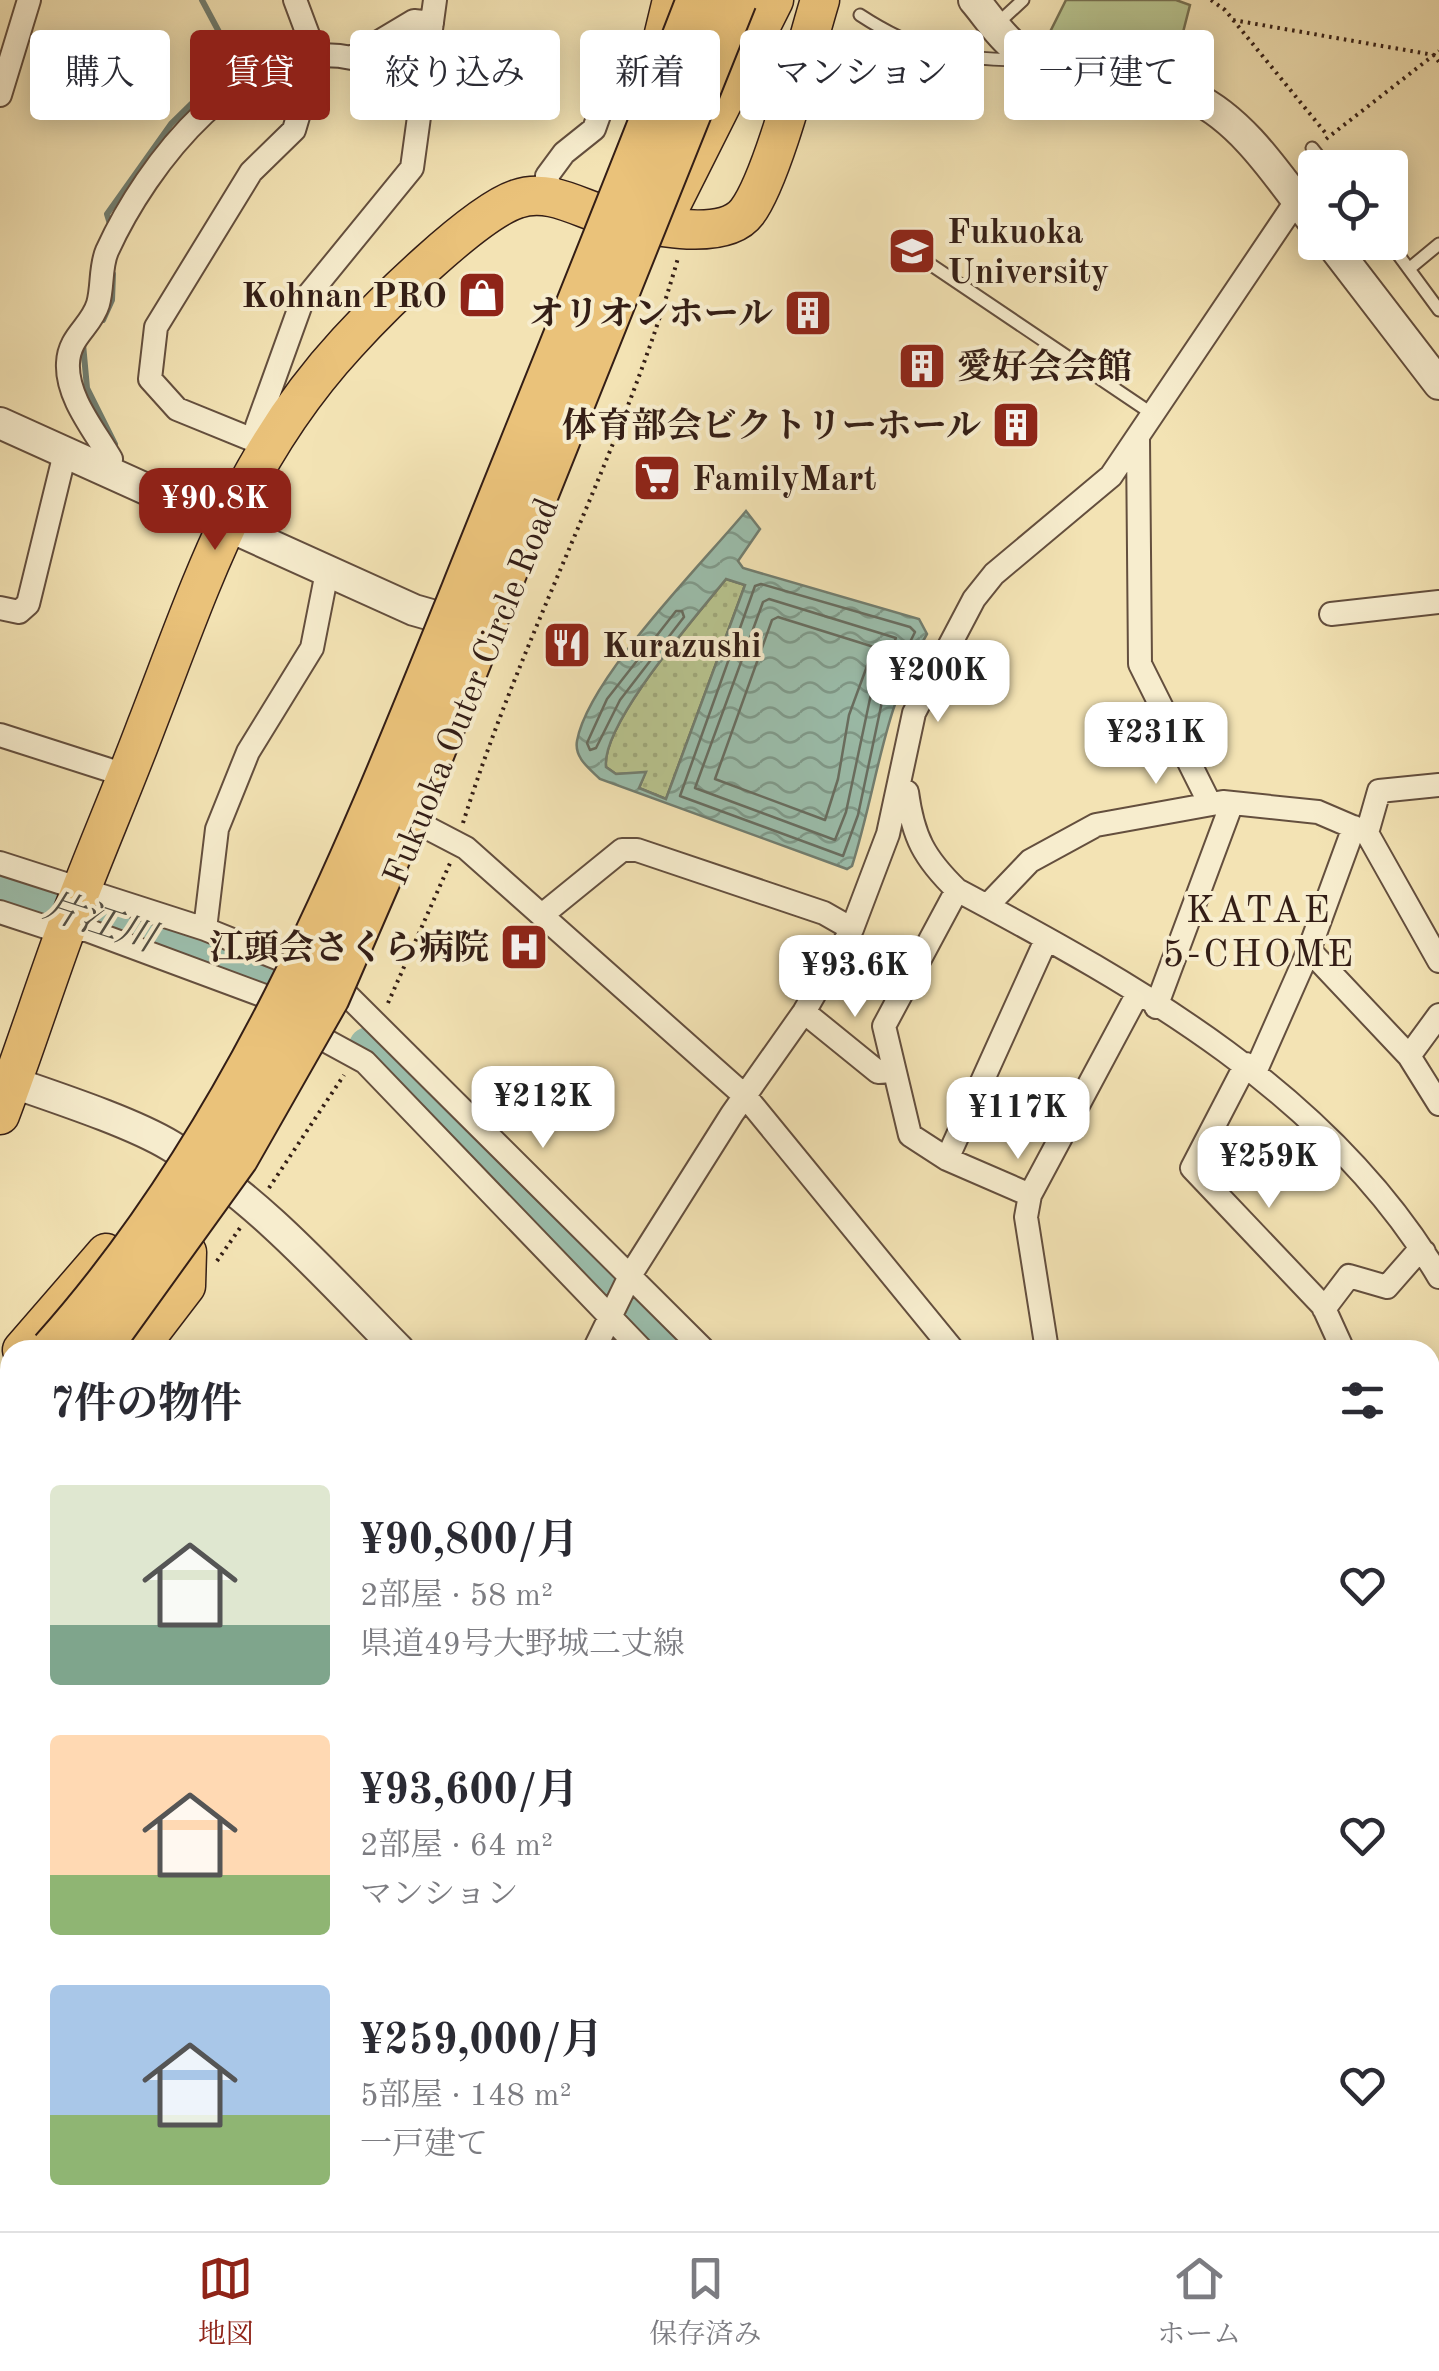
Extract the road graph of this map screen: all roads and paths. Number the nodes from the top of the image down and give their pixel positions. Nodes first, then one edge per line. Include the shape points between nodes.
1 (30, 0) edge
2 (295, 0) edge
3 (672, 0) edge
4 (698, 0) edge
5 (735, 0) edge
6 (774, 0) edge
7 (820, 0) edge
8 (974, 0) edge
9 (1023, 0) edge
10 (1211, 0) edge
11 (1220, 0) edge
12 (1225, 10) junction
13 (434, 11) edge
14 (860, 15) dead end
15 (1234, 20) junction
16 (996, 25) junction
17 (306, 30) edge
18 (1004, 35) edge
19 (1436, 53) edge
20 (330, 57) edge
21 (1004, 60) edge
22 (1439, 62) edge
23 (0, 95) edge
24 (1214, 110) edge
25 (199, 120) edge
26 (297, 120) edge
27 (597, 120) edge
28 (1328, 136) junction
29 (1312, 148) edge
30 (552, 196) junction
31 (1298, 202) edge
32 (614, 218) junction
33 (1298, 223) edge
34 (673, 227) junction
35 (1439, 244) edge
36 (918, 256) dead end
37 (1344, 260) edge
38 (1404, 260) edge
39 (1410, 268) junction
40 (1439, 310) edge
41 (1439, 384) edge
42 (1154, 415) junction
43 (0, 423) edge
44 (1138, 439) junction
45 (268, 446) junction
46 (66, 453) junction
47 (106, 470) junction
48 (224, 524) junction
49 (326, 572) junction
50 (1439, 602) edge
51 (0, 608) edge
52 (1331, 614) dead end
53 (453, 621) junction
54 (493, 634) junction
55 (0, 735) edge
56 (128, 776) junction
57 (1439, 784) edge
58 (899, 790) junction
59 (1221, 804) junction
60 (420, 824) junction
61 (1360, 830) junction
62 (457, 843) junction
63 (0, 863) edge
64 (958, 890) junction
65 (987, 906) junction
66 (74, 911) junction
67 (0, 912) edge
68 (542, 915) junction
69 (206, 929) junction
70 (852, 929) junction
71 (1046, 940) junction
72 (1308, 950) junction
73 (1439, 961) edge
74 (307, 970) junction
75 (343, 992) junction
76 (1146, 1001) junction
77 (289, 1005) junction
78 (804, 1012) junction
79 (1439, 1015) edge
80 (376, 1024) junction
81 (321, 1038) junction
82 (355, 1056) junction
83 (1409, 1056) junction
84 (1251, 1067) junction
85 (892, 1072) junction
86 (4, 1092) edge
87 (746, 1097) junction
88 (1439, 1104) edge
89 (947, 1159) junction
90 (195, 1161) junction
91 (1030, 1195) junction
92 (244, 1197) junction
93 (157, 1221) junction
94 (1424, 1252) junction
95 (198, 1262) junction
96 (631, 1274) junction
97 (1439, 1277) edge
98 (1324, 1309) junction
99 (609, 1315) junction
100 (31, 1340) edge
101 (61, 1340) edge
102 (62, 1340) edge
103 (105, 1340) edge
104 (118, 1340) edge
105 (145, 1340) edge
106 (389, 1340) edge
107 (598, 1340) edge
108 (633, 1340) edge
109 (694, 1340) edge
110 (944, 1340) edge
111 (1044, 1340) edge
112 (1338, 1340) edge

1 - 23 street
2 - 17 street
3 - 32 main road, Fukuoka Outer Circle Road
4 - 101 highway, bridge via 395,758 297,978 206,1142
5 - 103 highway, bridge via 328,997 237,1157
6 - 34 main road, Fukuoka Outer Circle Road
7 - 34 main road via 746,214 712,231
8 - 16 street
9 - 16 lane
10 - 12 path
11 - 12 path
12 - 15 path
13 - 20 street via 352,58
13 - 45 street via 412,168 302,304 257,426
14 - 21 lane via 898,40 958,59
15 - 19 path
15 - 28 path
16 - 18 street
19 - 22 path
19 - 28 path
24 - 31 street
25 - 47 street via 170,146 106,254 98,303 74,336 67,367 76,398 111,459
26 - 45 street via 251,172 156,327 150,379 178,409
27 - 30 street via 547,176
28 - 29 path
30 - 32 main road
30 - 45 main road via 518,198 406,286 347,344
32 - 34 main road
32 - 53 main road, Fukuoka Outer Circle Road
33 - 42 street
34 - 54 main road, Fukuoka Outer Circle Road
34 - 62 path via 609,448 492,731
35 - 39 lane
36 - 42 lane
37 - 41 street
38 - 39 lane
39 - 40 lane
42 - 44 street
43 - 46 street
44 - 58 street via 1111,476 994,574 974,599 914,712
44 - 59 street via 1140,664
45 - 48 main road
46 - 47 street
46 - 51 street via 28,604 19,612
47 - 48 street
48 - 49 street
48 - 56 main road
49 - 53 street
49 - 69 street via 312,648 248,752 218,829
50 - 52 street
53 - 54 street
53 - 74 main road, Fukuoka Outer Circle Road
54 - 60 main road, Fukuoka Outer Circle Road
55 - 56 street
56 - 66 main road
57 - 61 street via 1379,790
58 - 64 street via 906,792 912,832
58 - 70 street
59 - 61 street via 1318,812
59 - 65 street via 1096,824 1030,860
59 - 76 street
60 - 62 street
60 - 75 main road, Fukuoka Outer Circle Road
61 - 72 street
61 - 73 street
62 - 68 street
62 - 80 path
63 - 66 street
64 - 65 street
64 - 85 street via 884,1026
65 - 71 street
66 - 67 street
66 - 69 street
66 - 77 street via 84,929
66 - 86 main road
68 - 70 street via 622,850 637,850 824,913
68 - 87 street
69 - 74 street
70 - 78 street
71 - 76 street
71 - 89 street
72 - 83 street
72 - 84 street
74 - 77 main road, Fukuoka Outer Circle Road
75 - 80 street
75 - 81 main road, Fukuoka Outer Circle Road
76 - 84 street
76 - 91 street
77 - 81 street
77 - 90 main road, Fukuoka Outer Circle Road
78 - 85 street via 878,1072
78 - 87 street
79 - 83 street
80 - 96 street
81 - 82 street
81 - 92 main road, Fukuoka Outer Circle Road
82 - 92 path
82 - 99 street
83 - 88 street
84 - 94 street via 1351,1156
84 - 98 street via 1192,1168
85 - 89 street via 910,1135
86 - 90 street via 167,1143
87 - 96 street
87 - 110 street
89 - 91 street
90 - 92 street
90 - 93 main road, Fukuoka Outer Circle Road
91 - 111 street via 1026,1217
92 - 95 main road, Fukuoka Outer Circle Road
92 - 95 path
92 - 106 street
93 - 100 main road via 121,1236
93 - 102 main road, Fukuoka Outer Circle Road
94 - 97 street
94 - 98 street via 1387,1288 1349,1276
95 - 104 main road, Fukuoka Outer Circle Road
95 - 105 main road
96 - 99 street
96 - 109 street
98 - 112 street
99 - 107 street
99 - 108 street

